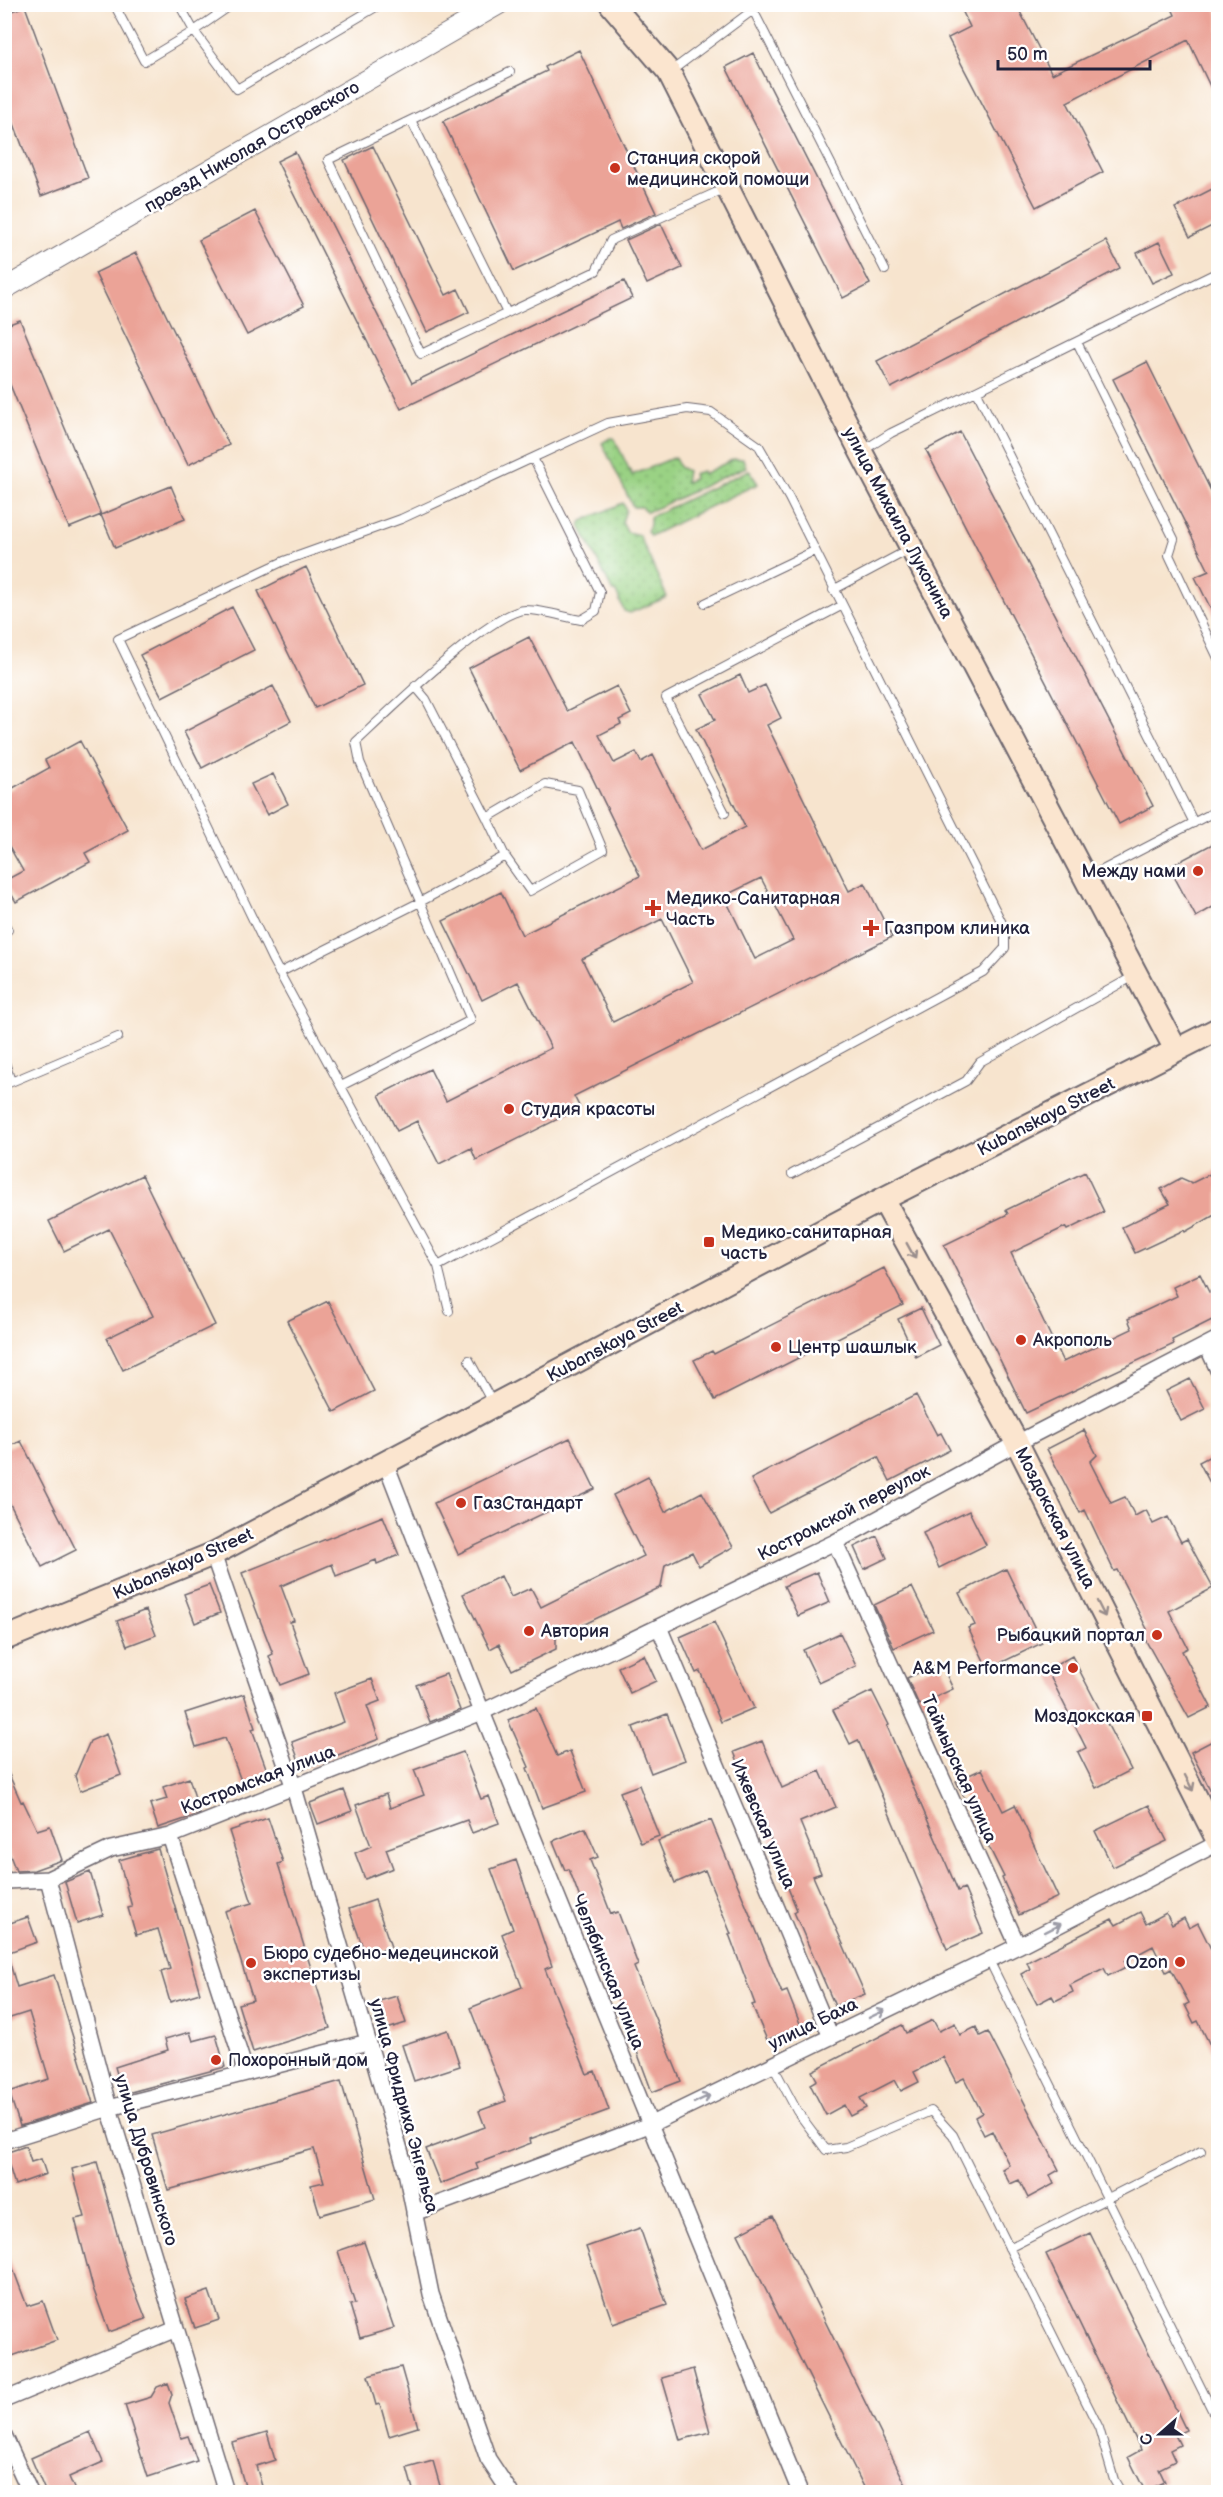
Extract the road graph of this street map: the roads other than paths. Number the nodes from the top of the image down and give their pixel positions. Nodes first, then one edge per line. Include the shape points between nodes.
1 (114, 4) edge
2 (179, 4) edge
3 (233, 4) edge
4 (381, 4) edge
5 (499, 4) edge
6 (611, 4) edge
7 (761, 4) edge
8 (751, 7) edge
9 (194, 31) junction
10 (510, 72) dead end
11 (669, 72) junction
12 (411, 120) junction
13 (727, 188) junction
14 (885, 270) dead end
15 (1218, 272) edge
16 (4, 290) edge
17 (507, 313) junction
18 (1077, 342) junction
19 (977, 392) junction
20 (861, 452) junction
21 (533, 458) junction
22 (911, 548) junction
23 (814, 551) junction
24 (833, 590) junction
25 (705, 603) dead end
26 (841, 606) junction
27 (1218, 658) edge
28 (415, 686) junction
29 (1218, 810) edge
30 (725, 813) dead end
31 (487, 818) junction
32 (1194, 823) junction
33 (505, 856) junction
34 (1085, 879) junction
35 (420, 902) junction
36 (4, 923) edge
37 (4, 932) edge
38 (279, 973) junction
39 (1136, 975) junction
40 (1218, 1029) edge
41 (118, 1037) dead end
42 (1176, 1050) junction
43 (4, 1059) edge
44 (8, 1084) edge
45 (341, 1086) junction
46 (792, 1174) dead end
47 (883, 1199) junction
48 (438, 1266) junction
49 (449, 1311) dead end
50 (1213, 1343) edge
51 (470, 1360) dead end
52 (1218, 1370) edge
53 (494, 1406) junction
54 (1017, 1443) junction
55 (386, 1464) junction
56 (835, 1542) junction
57 (213, 1554) junction
58 (659, 1627) junction
59 (4, 1640) edge
60 (482, 1712) junction
61 (294, 1788) junction
62 (170, 1836) junction
63 (1218, 1842) edge
64 (4, 1878) edge
65 (48, 1879) junction
66 (1017, 1946) junction
67 (989, 1960) junction
68 (831, 2037) junction
69 (368, 2042) junction
70 (773, 2066) junction
71 (246, 2073) junction
72 (109, 2108) junction
73 (649, 2125) junction
74 (4, 2141) edge
75 (1201, 2151) dead end
76 (1108, 2199) junction
77 (414, 2213) junction
78 (1010, 2248) junction
79 (176, 2330) junction
80 (4, 2400) edge
81 (1218, 2422) edge
82 (6, 2443) edge
83 (30, 2493) edge
84 (226, 2493) edge
85 (510, 2493) edge
86 (800, 2493) edge
87 (1121, 2493) edge

1 - 9 lane via 144,61
2 - 9 lane
3 - 9 lane
4 - 9 lane via 237,89
5 - 16 street, проезд Николая Островского
6 - 11 main road, улица Михаила Луконина
7 - 8 lane
8 - 11 lane
8 - 14 lane
10 - 12 lane
11 - 13 main road, улица Михаила Луконина
12 - 17 lane
12 - 17 lane via 328,160 421,354
13 - 17 lane via 611,240 596,271
13 - 20 main road, улица Михаила Луконина
15 - 18 lane
18 - 19 lane
18 - 27 lane via 1174,539 1169,555
19 - 20 lane via 891,433
19 - 32 lane
20 - 22 main road, улица Михаила Луконина
21 - 23 lane via 608,423 687,409 711,412 759,446
21 - 28 lane via 600,592 596,611 581,620 524,610 501,620 440,663
21 - 38 lane via 401,519 284,561 118,639
22 - 24 lane
22 - 34 main road, улица Михаила Луконина
23 - 24 lane
23 - 25 lane
24 - 26 lane
26 - 30 lane via 666,698
26 - 48 lane via 1005,929 1005,948 982,972
28 - 31 lane via 426,699
28 - 35 lane via 356,742 360,762
29 - 32 lane
31 - 33 lane
31 - 33 lane via 545,784 578,790 603,850 530,891
32 - 34 lane
33 - 35 lane
34 - 39 main road, улица Михаила Луконина
35 - 38 lane
35 - 45 lane via 471,1020
36 - 37 lane via 8,930
38 - 45 lane
39 - 42 main road, улица Михаила Луконина
39 - 46 lane via 980,1062 966,1081
40 - 42 main road, Kubanskaya Street
41 - 44 lane
42 - 47 main road, Kubanskaya Street
43 - 44 lane
45 - 48 lane
47 - 53 main road, Kubanskaya Street
47 -> 54 main road, Моздокская улица
48 - 49 lane
50 - 52 street
50 - 54 street, Костромской переулок
51 - 53 lane
53 - 55 main road, Kubanskaya Street
54 - 56 street, Костромской переулок
54 -> 63 main road, Моздокская улица
55 - 57 main road, Kubanskaya Street
55 - 60 street, Челябинская улица
56 - 58 street, Костромской переулок
56 - 66 street, Таймырская улица
57 - 59 main road, Kubanskaya Street
57 - 61 street, улица Фридриха Энгельса
58 - 60 street, Костромской переулок
58 - 68 street, Ижевская улица
60 - 61 street, Костромская улица
60 - 73 street, Челябинская улица
61 - 62 street, Костромская улица
61 - 69 street, улица Фридриха Энгельса
62 - 65 street, Костромская улица via 111,1849
62 - 71 street
66 -> 63 street, улица Баха
64 - 65 street
65 - 72 street, улица Дубровинского
66 - 67 street, улица Баха
68 -> 67 street, улица Баха
67 - 76 lane
68 - 70 street, улица Баха
69 - 71 street
69 - 77 street, улица Фридриха Энгельса via 405,2167
73 -> 70 street, улица Баха
70 - 78 lane via 797,2111 825,2150 846,2148 930,2111 953,2135
71 - 72 street
72 - 74 street
72 - 79 street, улица Дубровинского
73 - 77 street, улица Баха
73 - 86 street, Челябинская улица
75 - 76 lane
76 - 78 lane
76 - 81 lane
77 - 85 street, улица Фридриха Энгельса via 431,2294 488,2459
78 - 87 lane via 1100,2428
79 - 80 street
79 - 84 street, улица Дубровинского
82 - 83 street

